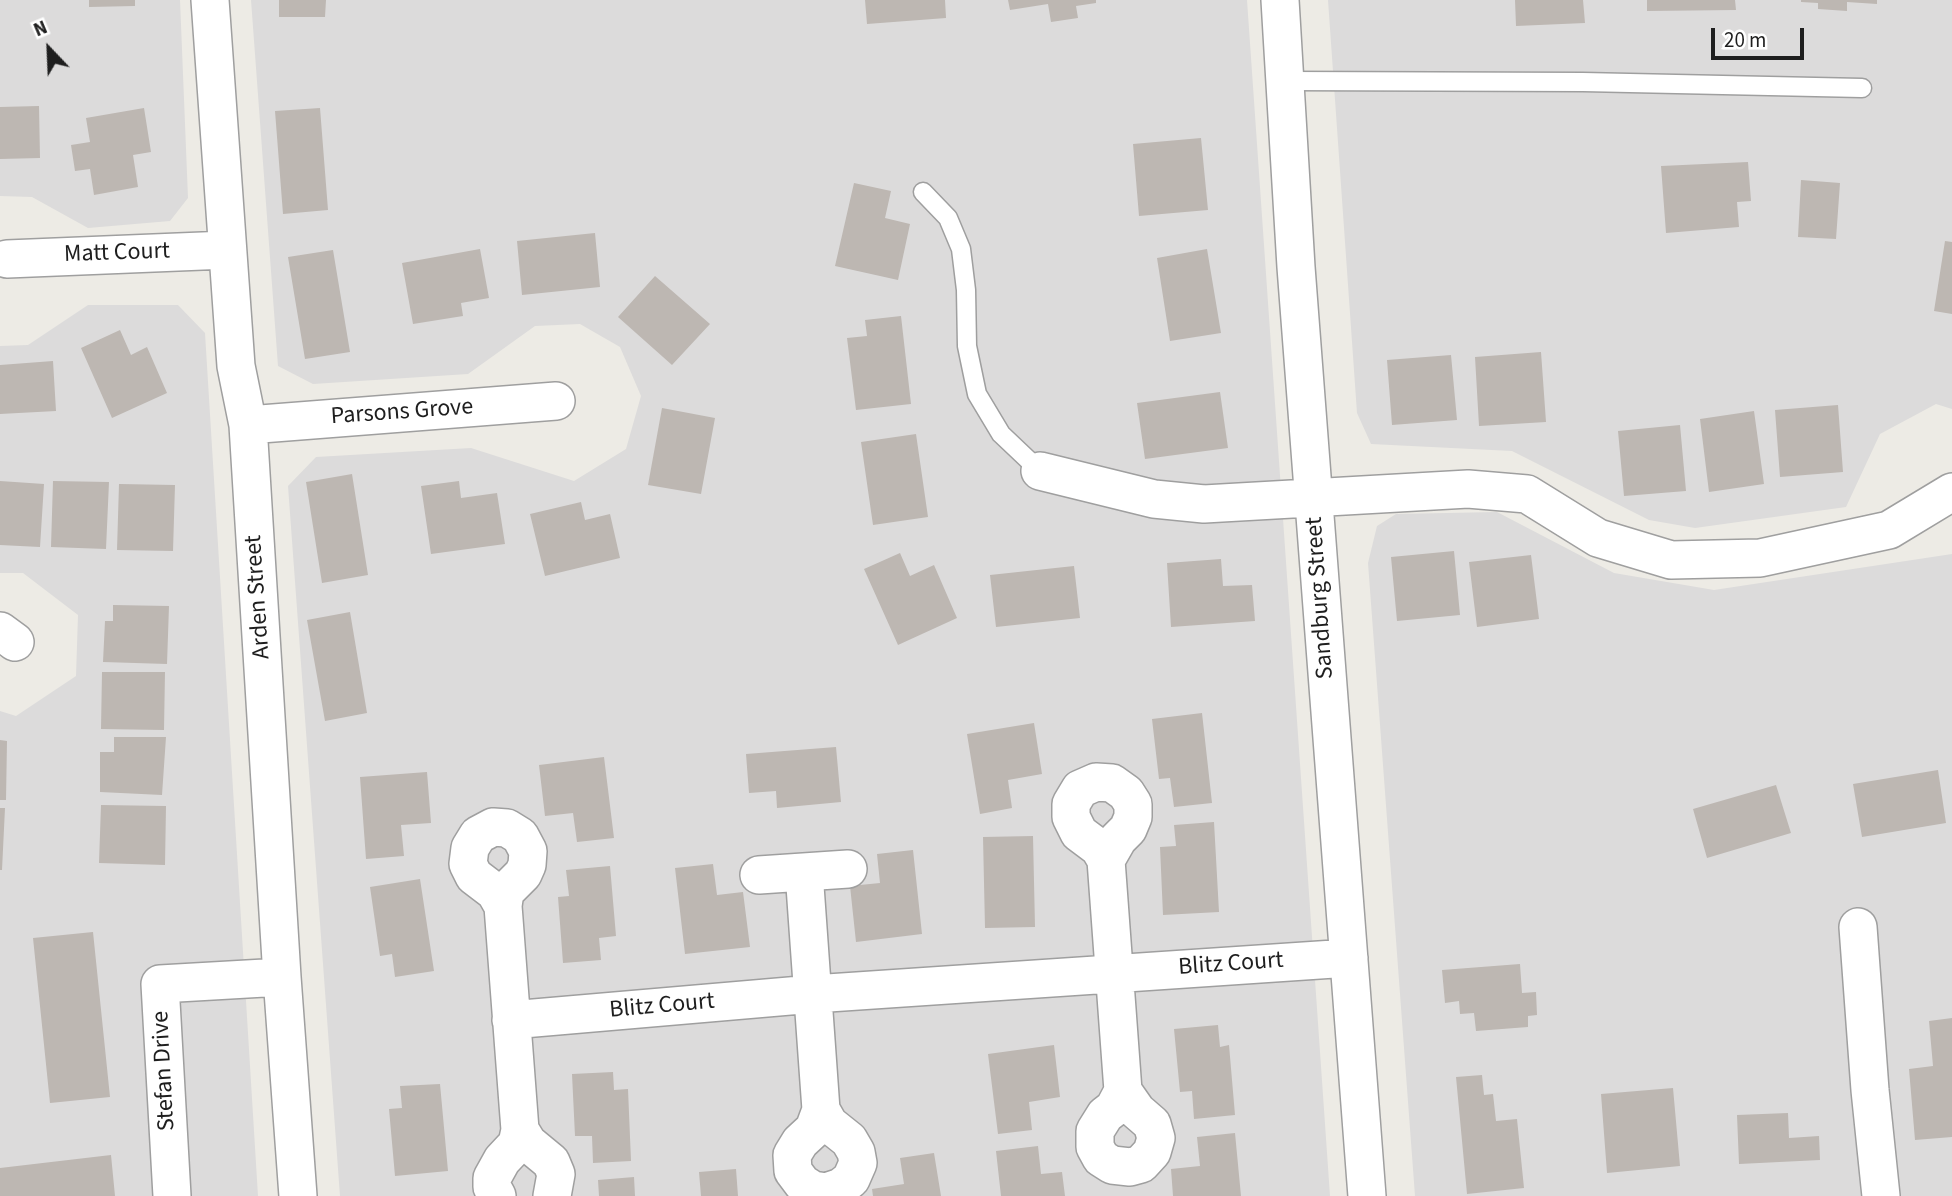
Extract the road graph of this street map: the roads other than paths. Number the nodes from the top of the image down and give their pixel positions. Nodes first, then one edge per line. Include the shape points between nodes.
1 (210, 0) edge
2 (1280, 0) edge
3 (1286, 81) junction
4 (1862, 88) dead end
5 (923, 192) dead end
6 (227, 250) junction
7 (7, 259) dead end
8 (556, 401) dead end
9 (248, 425) junction
10 (1040, 471) joint
11 (1952, 492) edge
12 (1314, 499) junction
13 (1106, 860) dead end
14 (848, 869) dead end
15 (804, 872) junction
16 (760, 875) dead end
17 (503, 906) dead end
18 (1858, 927) dead end
19 (1349, 958) junction
20 (1114, 973) junction
21 (282, 977) junction
22 (813, 994) junction
23 (511, 1020) junction
24 (1123, 1091) dead end
25 (821, 1110) dead end
26 (520, 1130) junction
27 (172, 1196) edge
28 (299, 1196) edge
29 (497, 1196) edge
30 (552, 1196) edge
31 (1367, 1196) edge
32 (1881, 1196) edge

1 - 6 street, Arden Street
2 - 3 street, Sandburg Street
3 - 4 lane
3 - 12 street, Sandburg Street
5 - 10 lane via 948,218 961,249 967,346 977,394 1001,434
6 - 7 street, Matt Court
6 - 9 street, Arden Street via 236,366
8 - 9 street, Parsons Grove
9 - 21 street, Arden Street
10 - 12 street via 1179,502
11 - 12 street via 1889,530 1760,558 1671,560 1598,538 1527,494 1468,489
12 - 19 street, Sandburg Street
13 - 20 street
14 - 15 street
15 - 16 street
15 - 22 street
17 - 23 street
18 - 32 street
19 - 20 street, Blitz Court
19 - 31 street, Sandburg Street
20 - 22 street, Blitz Court
20 - 24 street
21 - 27 street, Stefan Drive via 160,984
21 - 28 street, Arden Street
22 - 23 street, Blitz Court
22 - 25 street
23 - 26 street
26 - 29 street via 517,1144 492,1178
26 - 30 street via 551,1162 556,1174

